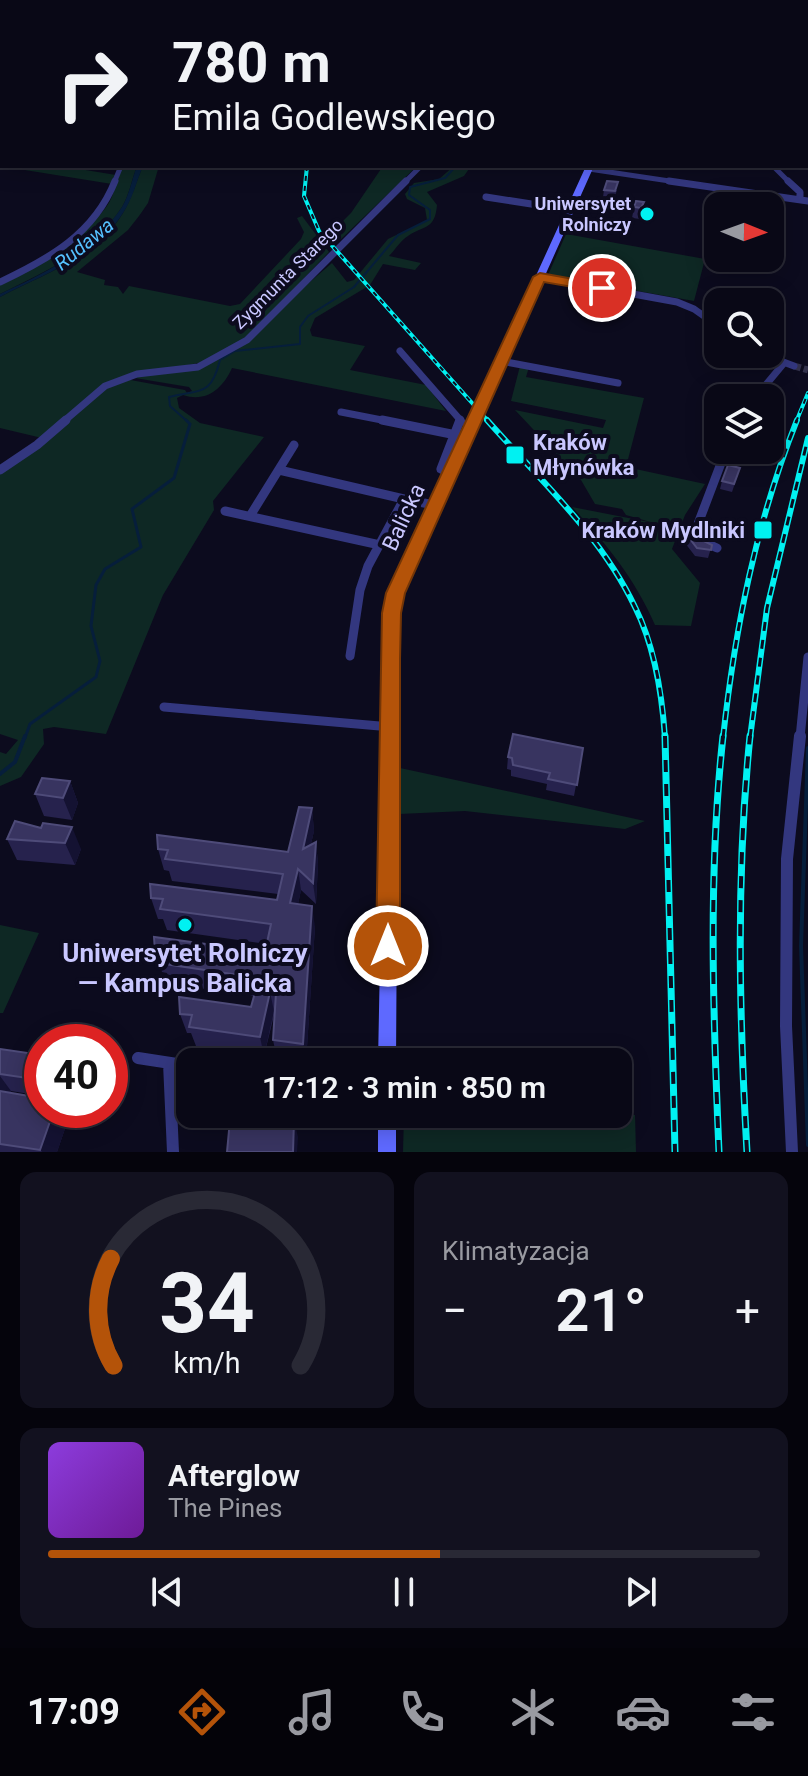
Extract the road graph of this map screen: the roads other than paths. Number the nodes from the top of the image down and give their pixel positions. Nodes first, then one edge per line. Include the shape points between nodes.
1 (120, 168) edge
2 (419, 168) edge
3 (590, 168) edge
4 (597, 168) edge
5 (775, 168) edge
6 (486, 197) dead end
7 (800, 199) junction
8 (808, 201) edge
9 (570, 210) junction
10 (540, 277) junction
11 (0, 282) edge
12 (704, 316) edge
13 (400, 351) dead end
14 (501, 361) junction
15 (784, 363) edge
16 (794, 366) tunnel mouth
17 (780, 368) edge
18 (618, 383) dead end
19 (767, 384) edge
20 (341, 412) dead end
21 (456, 435) junction
22 (294, 445) dead end
23 (721, 464) edge
24 (0, 470) edge
25 (279, 470) junction
26 (449, 473) junction
27 (404, 499) junction
28 (434, 505) junction
29 (225, 511) dead end
30 (250, 516) junction
31 (380, 545) junction
32 (717, 548) dead end
33 (350, 656) dead end
34 (808, 657) edge
35 (164, 707) dead end
36 (391, 727) junction
37 (387, 1048) edge
38 (138, 1058) dead end
39 (169, 1063) junction
40 (176, 1064) edge
41 (387, 1128) edge
42 (173, 1152) edge
43 (387, 1152) edge
44 (792, 1152) edge

1 - 11 street via 106,205 84,231
2 - 24 street, Zygmunta Starego via 247,340 198,367 137,374 105,386
3 - 9 street, Balicka
4 - 7 street
5 - 7 street via 800,192
6 - 9 street
7 - 8 street
9 - 10 street, Balicka
10 - 12 street via 677,302
10 - 14 street, Balicka
13 - 21 street via 459,416
14 - 18 street
14 - 26 street, Balicka
15 - 16 street
17 - 19 street
20 - 21 street
21 - 26 street via 441,469
22 - 25 street
23 - 32 street via 693,537
25 - 27 street
25 - 30 street
26 - 28 street, Balicka
27 - 28 street
27 - 31 street
28 - 36 street, Balicka via 393,602
29 - 30 street
30 - 31 street
31 - 33 street via 360,590
34 - 44 street via 787,859
35 - 36 street
36 - 37 street, Balicka
38 - 39 street
39 - 40 street
39 - 42 street
41 - 43 street

